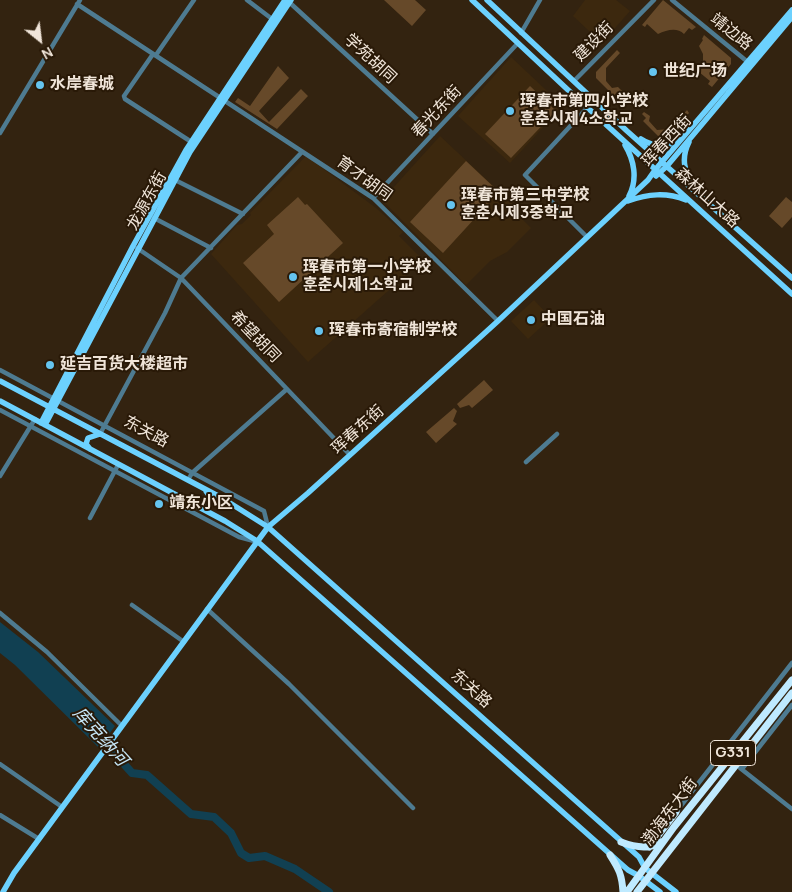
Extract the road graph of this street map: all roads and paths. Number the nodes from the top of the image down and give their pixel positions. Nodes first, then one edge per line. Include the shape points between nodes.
1 (194, 0) edge
2 (247, 0) edge
3 (472, 0) edge
4 (487, 0) edge
5 (540, 0) edge
6 (654, 0) edge
7 (672, 0) edge
8 (288, 1) edge
9 (78, 2) edge
10 (792, 10) edge
11 (792, 17) edge
12 (272, 19) junction
13 (521, 33) junction
14 (518, 43) junction
15 (155, 55) junction
16 (750, 64) junction
17 (574, 81) junction
18 (222, 99) junction
19 (587, 108) junction
20 (697, 128) junction
21 (627, 131) junction
22 (688, 132) junction
23 (0, 133) edge
24 (433, 134) junction
25 (620, 137) junction
26 (193, 143) junction
27 (302, 152) junction
28 (665, 164) junction
29 (657, 172) junction
30 (174, 180) junction
31 (648, 180) joint
32 (697, 193) junction
33 (373, 198) junction
34 (690, 201) junction
35 (626, 202) junction
36 (243, 214) junction
37 (154, 218) junction
38 (587, 237) junction
39 (135, 247) junction
40 (211, 248) junction
41 (181, 278) junction
42 (792, 278) edge
43 (792, 293) edge
44 (498, 321) junction
45 (0, 370) edge
46 (0, 381) edge
47 (287, 389) junction
48 (55, 399) junction
49 (0, 401) edge
50 (51, 408) junction
51 (0, 410) edge
52 (40, 422) junction
53 (104, 426) junction
54 (30, 427) junction
55 (100, 434) junction
56 (557, 434) dead end
57 (96, 453) junction
58 (350, 455) junction
59 (526, 462) dead end
60 (118, 465) junction
61 (115, 472) junction
62 (192, 473) junction
63 (0, 476) edge
64 (188, 480) junction
65 (201, 487) junction
66 (190, 502) junction
67 (90, 518) dead end
68 (268, 527) junction
69 (257, 542) junction
70 (132, 605) dead end
71 (207, 609) junction
72 (0, 613) edge
73 (184, 642) junction
74 (792, 663) edge
75 (792, 680) edge
76 (792, 693) edge
77 (792, 705) edge
78 (121, 728) junction
79 (0, 764) edge
80 (739, 767) junction
81 (62, 807) junction
82 (413, 808) dead end
83 (792, 809) edge
84 (676, 812) joint
85 (0, 815) edge
86 (674, 827) junction
87 (682, 834) junction
88 (39, 839) junction
89 (665, 839) junction
90 (622, 842) junction
91 (649, 846) junction
92 (610, 854) junction
93 (645, 868) junction
94 (652, 873) junction
95 (639, 876) junction
96 (646, 881) junction
97 (3, 889) edge
98 (625, 892) edge
99 (637, 892) edge
100 (660, 892) edge
101 (676, 892) edge

1 - 15 street
2 - 12 street
3 - 14 main road, 森林山大路
4 - 13 main road, 森林山大路
5 - 13 street
6 - 17 street, 建设街
7 - 16 street, 靖边路
8 - 12 main road, 龙源东街
8 - 18 main road, 龙源东街
8 - 24 street, 学苑胡同
9 - 15 street, 育才胡同
9 - 23 street
10 - 16 main road, 珲春西街
11 - 16 main road, 珲春西街
12 - 18 main road, 龙源东街
13 - 17 main road, 森林山大路
14 - 19 main road, 森林山大路
14 - 24 street, 春光东街
15 - 18 street, 育才胡同
15 - 26 street via 124,99
16 - 20 main road, 珲春西街
16 - 22 main road, 珲春西街
17 - 21 main road, 森林山大路
18 - 26 main road, 龙源东街
18 - 27 street, 育才胡同
19 - 25 main road, 森林山大路
19 - 38 street via 525,175
20 - 28 main road, 珲春西街
20 - 32 main road via 684,157 686,174
21 - 22 main road via 655,146 677,141
21 - 28 main road, 森林山大路
22 - 28 main road, 珲春西街
24 - 33 street, 春光东街
25 - 29 main road, 森林山大路
25 - 35 main road via 633,164 632,190
26 - 30 main road, 龙源东街
26 - 39 main road, 龙源东街
27 - 33 street, 育才胡同
27 - 36 street
28 - 29 main road, 珲春西街
28 - 32 main road, 森林山大路
29 - 31 main road, 珲春西街
29 - 34 main road, 森林山大路
30 - 36 street
30 - 37 main road, 龙源东街
31 - 35 main road, 珲春东街
32 - 42 main road, 森林山大路
33 - 44 street, 育才胡同
34 - 35 main road via 668,194
34 - 43 main road, 森林山大路
35 - 38 main road, 珲春东街
36 - 40 street
37 - 39 main road, 龙源东街
37 - 40 street
38 - 44 main road, 珲春东街
39 - 41 street, 希望胡同
39 - 48 main road, 龙源东街
40 - 41 street
41 - 47 street, 希望胡同
41 - 53 street
44 - 58 main road, 珲春东街
45 - 48 street, 东关路
46 - 50 main road, 东关路
47 - 58 street, 希望胡同
47 - 62 street
48 - 50 main road, 龙源东街
48 - 53 street, 东关路
49 - 52 main road, 东关路
50 - 52 main road, 龙源东街
50 - 55 main road, 东关路
51 - 54 street, 东关路
52 - 54 street
52 - 57 main road, 东关路
53 - 55 street
53 - 62 street, 东关路
54 - 61 street, 东关路
54 - 63 street
55 - 57 main road via 90,436 86,442 88,448
55 - 64 main road, 东关路
56 - 59 street
57 - 60 main road, 东关路
58 - 68 main road, 珲春东街
60 - 61 street
60 - 66 main road, 东关路
61 - 67 street
61 - 69 street, 东关路 via 239,537
62 - 64 street
62 - 68 street, 东关路 via 264,511
64 - 65 main road, 东关路
65 - 66 main road via 209,495 209,501 203,505
65 - 68 main road, 东关路
66 - 69 main road, 东关路
68 - 69 main road, 珲春东街
68 - 90 main road, 东关路
69 - 71 main road, 珲春东街
69 - 92 main road, 东关路
70 - 73 street
71 - 73 main road, 珲春东街
71 - 82 street via 289,684
72 - 78 street via 58,662
73 - 78 main road, 珲春东街
74 - 84 street, 渤海东大街
75 - 86 highway, 渤海东大街 / G331
76 - 80 highway, 渤海东大街 / G331
77 - 80 street, 渤海东大街
78 - 81 main road, 珲春东街
79 - 81 street
80 - 83 street
80 - 87 highway, 渤海东大街 / G331
81 - 88 main road, 珲春东街
84 - 91 highway
85 - 88 street
86 - 87 highway
86 - 89 highway, 渤海东大街 / G331
87 - 94 highway, 渤海东大街 / G331
88 - 97 main road, 珲春东街
89 - 91 highway
89 - 93 highway, 渤海东大街 / G331
90 - 91 highway via 633,847
90 - 93 main road, 东关路 via 639,857
92 - 95 main road, 东关路
92 - 98 highway via 620,870
93 - 94 main road, 东关路
93 - 95 highway, 渤海东大街 / G331
94 - 96 highway, 渤海东大街 / G331
94 - 101 main road, 东关路
95 - 96 main road, 东关路
95 - 98 highway, 渤海东大街 / G331
96 - 99 highway, 渤海东大街 / G331
96 - 100 main road, 东关路

